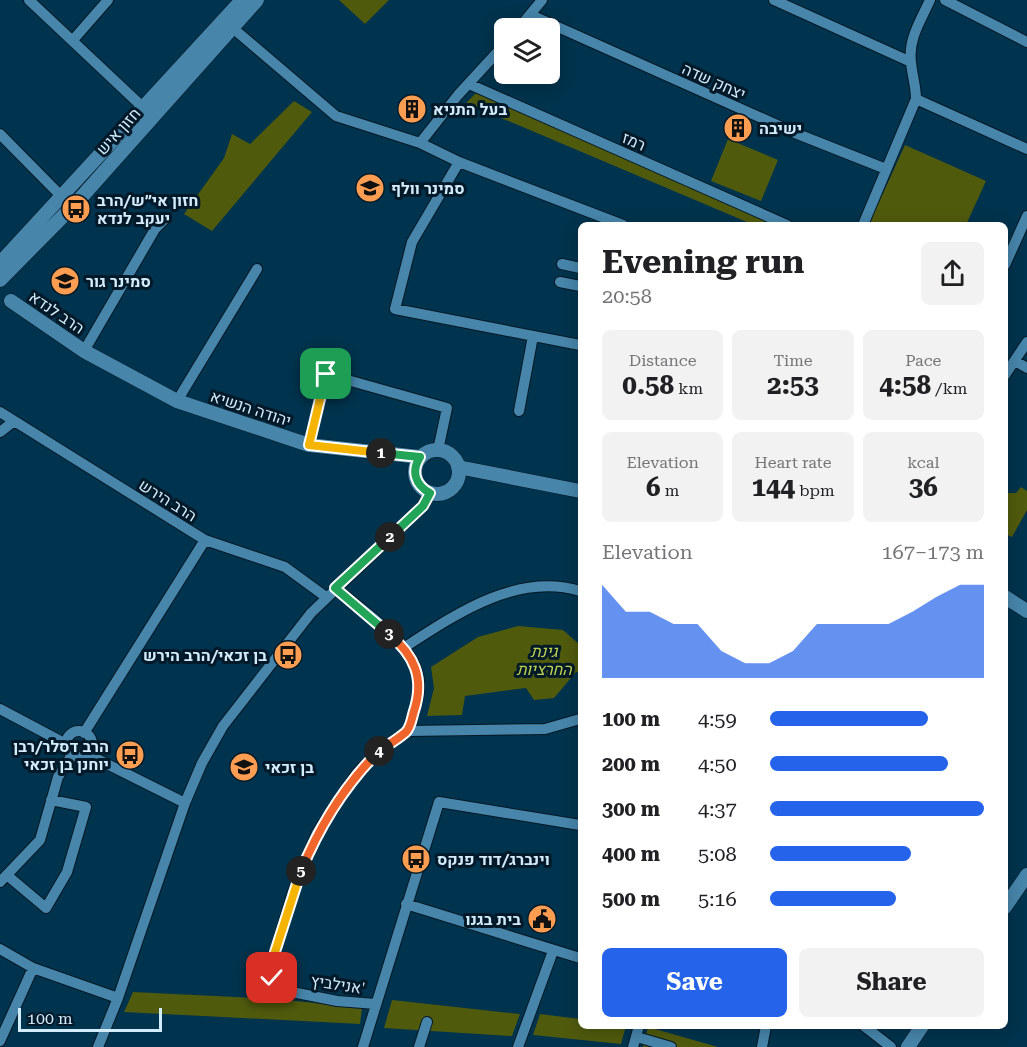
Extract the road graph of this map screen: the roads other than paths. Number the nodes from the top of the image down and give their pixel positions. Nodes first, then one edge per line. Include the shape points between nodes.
1 (29, 0) edge
2 (108, 0) edge
3 (242, 0) edge
4 (257, 0) edge
5 (542, 0) edge
6 (774, 0) edge
7 (930, 0) edge
8 (945, 0) edge
9 (531, 15) junction
10 (528, 18) edge
11 (228, 25) junction
12 (73, 40) junction
13 (1027, 42) edge
14 (494, 56) edge
15 (911, 62) junction
16 (469, 84) junction
17 (916, 99) junction
18 (142, 107) junction
19 (153, 117) junction
20 (0, 134) edge
21 (420, 143) junction
22 (1027, 149) edge
23 (459, 162) junction
24 (886, 169) junction
25 (62, 197) junction
26 (72, 207) junction
27 (1027, 216) edge
28 (166, 218) dead end
29 (615, 222) edge
30 (780, 222) edge
31 (864, 222) edge
32 (1008, 258) edge
33 (0, 263) edge
34 (562, 264) dead end
35 (578, 268) edge
36 (257, 269) dead end
37 (0, 280) edge
38 (560, 282) dead end
39 (578, 286) edge
40 (11, 301) dead end
41 (533, 336) junction
42 (1027, 342) edge
43 (578, 345) edge
44 (84, 351) junction
45 (1016, 361) junction
46 (1027, 368) edge
47 (1008, 371) edge
48 (177, 401) junction
49 (519, 411) dead end
50 (0, 412) edge
51 (14, 421) junction
52 (0, 432) edge
53 (309, 445) junction
54 (438, 450) junction
55 (420, 457) junction
56 (458, 467) junction
57 (578, 491) edge
58 (430, 493) junction
59 (205, 540) junction
60 (335, 588) junction
61 (578, 590) edge
62 (326, 597) junction
63 (1008, 599) edge
64 (1027, 611) edge
65 (405, 647) junction
66 (0, 709) edge
67 (578, 720) edge
68 (408, 731) junction
69 (84, 733) junction
70 (66, 744) junction
71 (87, 754) junction
72 (72, 755) junction
73 (51, 800) junction
74 (185, 803) junction
75 (578, 825) edge
76 (1027, 875) edge
77 (4, 879) edge
78 (1008, 903) edge
79 (406, 904) junction
80 (0, 949) edge
81 (553, 951) junction
82 (578, 957) edge
83 (33, 968) junction
84 (118, 998) junction
85 (376, 1004) junction
86 (427, 1022) dead end
87 (765, 1029) edge
88 (868, 1029) edge
89 (920, 1029) edge
90 (636, 1037) edge
91 (0, 1042) edge
92 (7, 1047) edge
93 (98, 1047) edge
94 (363, 1047) edge
95 (419, 1047) edge
96 (518, 1047) edge
97 (671, 1047) edge
98 (762, 1047) edge
99 (891, 1047) edge
100 (908, 1047) edge

1 - 12 street
2 - 12 street
3 - 11 street, חזון איש
4 - 11 street, חזון איש
5 - 9 street
6 - 15 street
7 - 15 street via 912,39
8 - 13 street
9 - 10 street
9 - 24 street, יצחק שדה via 778,126
11 - 18 street, חזון איש
11 - 19 street, חזון איש
11 - 21 street via 336,116
12 - 18 street
14 - 16 street
15 - 17 street
16 - 21 street
16 - 30 street, רמז
17 - 22 street
17 - 24 street
18 - 19 street
18 - 25 street, חזון איש
19 - 26 street, חזון איש
20 - 25 street
21 - 23 street
23 - 29 street
23 - 41 street via 412,242 395,309
24 - 31 street
25 - 26 street
25 - 33 street, חזון איש
26 - 37 street, חזון איש
27 - 32 street
28 - 44 street via 155,229
34 - 35 street
36 - 48 street
38 - 39 street
40 - 44 street, הרב לנדא
41 - 43 street
41 - 49 street
42 - 45 street
44 - 48 street, יהודה הנשיא
45 - 46 street
45 - 47 street
48 - 53 street, יהודה הנשיא
50 - 51 street, הרב הירש
51 - 52 street
51 - 59 street, הרב הירש
53 - 54 street via 326,374 447,408
53 - 55 street, יהודה הנשיא
54 - 55 street
54 - 56 street via 451,455
55 - 58 street via 415,478
56 - 57 street
56 - 58 street via 452,488
58 - 60 street via 423,506
59 - 62 street, הרב הירש via 285,567
59 - 69 street
60 - 62 street
60 - 65 street
61 - 65 street via 543,586 495,596 454,615
62 - 74 street via 223,726
63 - 64 street
65 - 68 street via 414,660 419,681
66 - 70 street
67 - 68 street via 545,729
68 - 85 street, אנילביץ' via 380,750 357,773 317,833 275,952 272,984 277,989
69 - 70 street via 72,734
69 - 71 street via 92,742
70 - 72 street
71 - 72 street
71 - 74 street
72 - 73 street via 58,777
73 - 77 street via 40,840
73 - 77 street via 86,807 67,872 46,909
74 - 84 street
75 - 79 street via 439,802
76 - 78 street
79 - 81 street
79 - 85 street
80 - 83 street
81 - 82 street
81 - 96 street
83 - 84 street
83 - 91 street
84 - 93 street
85 - 94 street
86 - 95 street
87 - 98 street
88 - 99 street
89 - 100 street
90 - 97 street
91 - 92 street

